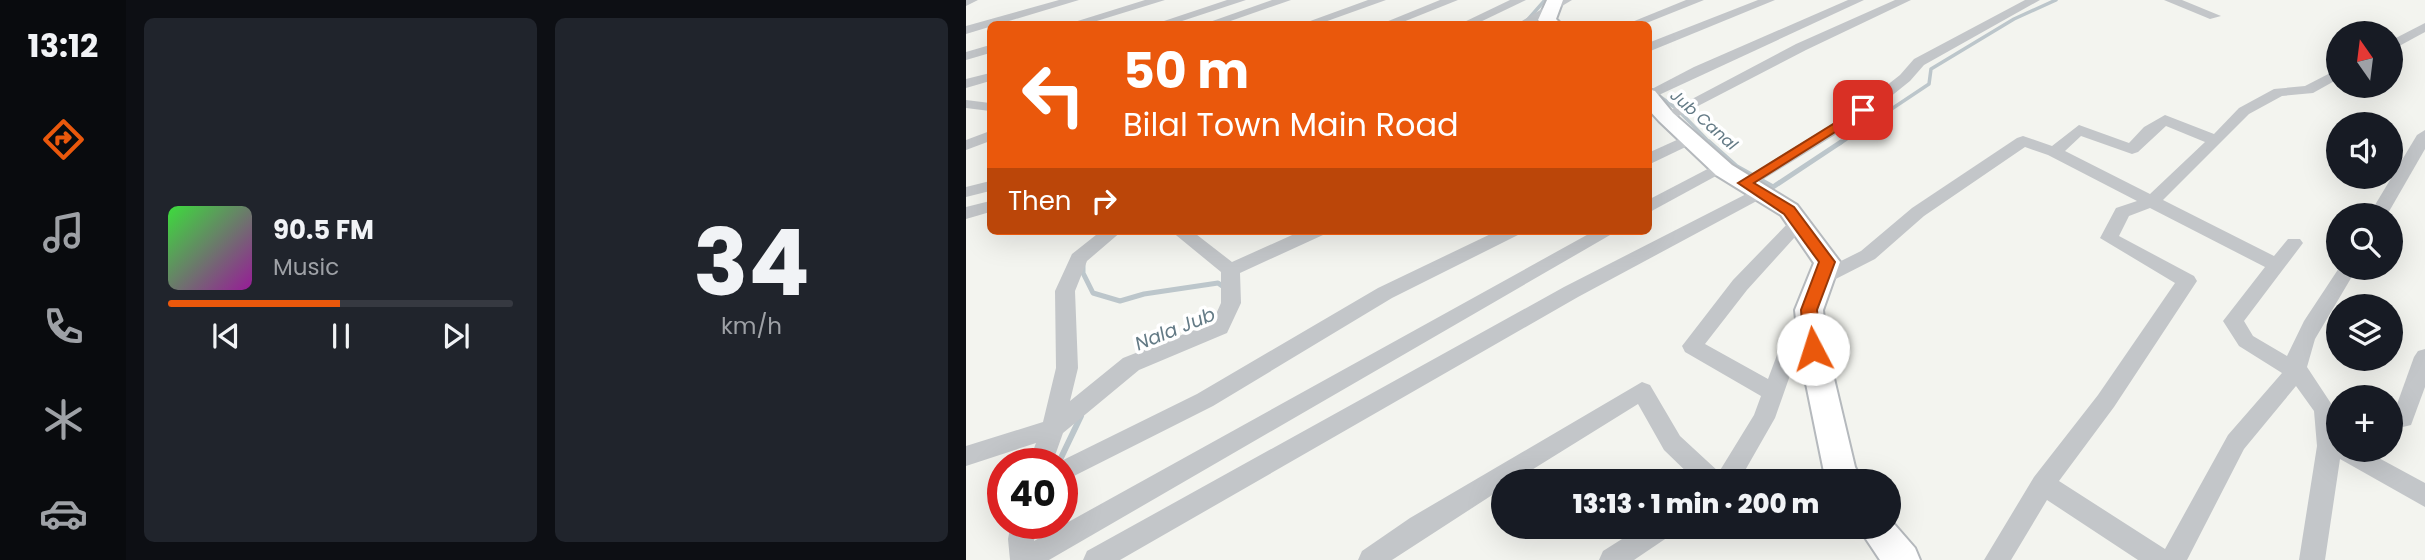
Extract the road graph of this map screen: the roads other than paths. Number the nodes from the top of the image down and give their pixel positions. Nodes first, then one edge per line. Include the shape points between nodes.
1 (972, 0) edge
2 (1073, 0) edge
3 (1159, 0) edge
4 (1240, 0) edge
5 (1284, 0) edge
6 (1380, 0) edge
7 (1452, 0) edge
8 (1520, 0) edge
9 (1698, 0) edge
10 (1769, 0) edge
11 (1858, 0) edge
12 (1905, 0) edge
13 (2034, 0) edge
14 (2170, 0) edge
15 (966, 2) edge
16 (1558, 2) edge
17 (2215, 16) dead end
18 (998, 21) edge
19 (1085, 21) edge
20 (1171, 21) edge
21 (1219, 21) edge
22 (1317, 21) edge
23 (1395, 21) edge
24 (1473, 21) edge
25 (1528, 21) edge
26 (1548, 21) edge
27 (1641, 21) edge
28 (987, 24) edge
29 (2425, 27) edge
30 (966, 30) edge
31 (2403, 40) edge
32 (1652, 46) edge
33 (987, 50) edge
34 (966, 56) edge
35 (987, 78) edge
36 (2326, 80) edge
37 (966, 84) edge
38 (1655, 103) edge
39 (966, 104) edge
40 (987, 106) edge
41 (966, 110) edge
42 (2425, 135) edge
43 (987, 137) edge
44 (1690, 139) junction
45 (2216, 141) junction
46 (966, 145) edge
47 (2054, 152) junction
48 (1652, 158) edge
49 (1721, 167) junction
50 (987, 187) edge
51 (1752, 188) junction
52 (966, 192) edge
53 (2153, 201) junction
54 (2385, 203) edge
55 (1652, 206) edge
56 (987, 208) edge
57 (966, 213) edge
58 (1798, 223) junction
59 (1109, 235) edge
60 (1185, 235) edge
61 (1308, 235) edge
62 (1504, 235) edge
63 (1601, 235) edge
64 (2294, 243) dead end
65 (2277, 265) junction
66 (1230, 270) junction
67 (1820, 280) junction
68 (2341, 280) edge
69 (1482, 303) junction
70 (1809, 310) junction
71 (1506, 328) junction
72 (2425, 356) edge
73 (2296, 370) junction
74 (1773, 392) junction
75 (2326, 414) edge
76 (2403, 418) dead end
77 (1053, 428) junction
78 (1046, 448) edge
79 (966, 456) edge
80 (2333, 462) edge
81 (2365, 462) edge
82 (1078, 464) edge
83 (1513, 469) edge
84 (1699, 469) edge
85 (1733, 469) edge
86 (1839, 469) edge
87 (1491, 482) edge
88 (2043, 484) junction
89 (2425, 496) edge
90 (1021, 539) edge
91 (1644, 539) edge
92 (1885, 539) edge
93 (1024, 560) edge
94 (1096, 560) edge
95 (1371, 560) edge
96 (1612, 560) edge
97 (1902, 560) edge
98 (1997, 560) edge
99 (2160, 560) edge
100 (2173, 560) edge
101 (2312, 560) edge

1 - 15 street
2 - 18 street
3 - 19 street
4 - 20 street
5 - 21 street
6 - 22 street
7 - 23 street
8 - 24 street
9 - 27 street
10 - 32 street
11 - 38 street via 1699,70
12 - 38 street via 1801,47
13 - 51 street via 1919,62 1908,79 1885,97
14 - 17 street
16 - 25 street
16 - 26 street
28 - 30 street
29 - 31 street
33 - 34 street
35 - 37 street
36 - 45 street via 2308,90 2278,92 2244,111
38 - 44 street
39 - 40 street
40 - 41 street
42 - 54 street
43 - 46 street
44 - 48 street
44 - 49 street
45 - 47 street via 2165,120 2132,149 2079,130
45 - 53 street
47 - 53 street
47 - 67 street via 2023,141 1919,212 1868,255
49 - 51 street
49 - 55 street
50 - 52 street
51 - 58 street via 1789,210
51 - 71 street
53 - 65 street
53 - 88 street via 2122,212 2109,238 2187,281
56 - 57 street
58 - 67 street via 1827,262
58 - 74 street via 1692,346
59 - 77 street via 1079,258 1065,290 1067,368
60 - 66 street
61 - 66 street
62 - 82 street via 1385,293 1205,400
63 - 69 street
64 - 65 street
65 - 73 street via 2233,321 2246,341
66 - 77 street via 1231,303 1220,328 1131,364
67 - 70 street
68 - 73 street via 2303,344
69 - 71 street
69 - 93 street
70 - 74 street
70 - 86 street
71 - 94 street
72 - 76 street
73 - 75 street via 2319,397
73 - 100 street via 2236,442
74 - 85 street via 1764,418
77 - 78 street
77 - 79 street
80 - 101 street
81 - 89 street
83 - 84 street via 1642,391 1672,443
87 - 95 street
88 - 98 street
88 - 99 street
90 - 93 street
91 - 96 street
92 - 97 street

